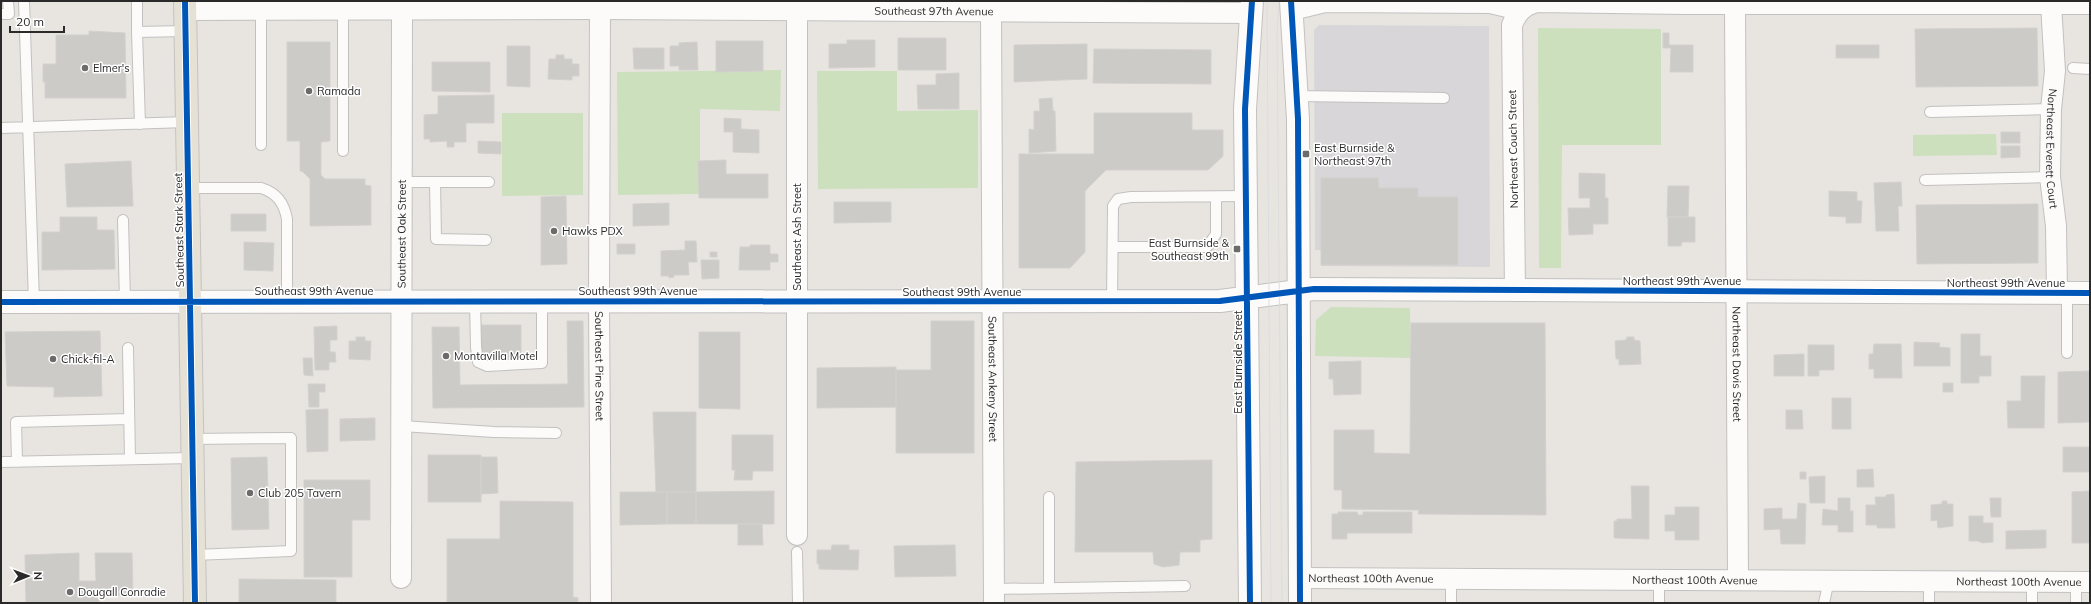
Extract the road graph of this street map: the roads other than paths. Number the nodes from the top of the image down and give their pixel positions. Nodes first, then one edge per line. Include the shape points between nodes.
1 (8, 1) edge
2 (24, 1) edge
3 (137, 1) edge
4 (1468, 2) edge
5 (2052, 4) junction
6 (2090, 4) edge
7 (295, 5) edge
8 (1292, 5) edge
9 (1735, 5) junction
10 (606, 7) edge
11 (1251, 7) edge
12 (260, 10) junction
13 (343, 10) junction
14 (402, 10) junction
15 (797, 10) junction
16 (1520, 10) junction
17 (991, 12) junction
18 (5, 14) edge
19 (185, 14) edge
20 (137, 32) junction
21 (2073, 68) dead end
22 (2090, 69) edge
23 (1296, 96) junction
24 (1444, 98) dead end
25 (2051, 109) junction
26 (1930, 112) dead end
27 (187, 122) junction
28 (140, 124) junction
29 (28, 127) junction
30 (1, 128) edge
31 (261, 145) dead end
32 (343, 151) dead end
33 (2050, 177) junction
34 (1925, 180) dead end
35 (402, 182) junction
36 (435, 182) junction
37 (489, 182) dead end
38 (188, 188) junction
39 (1246, 196) junction
40 (1216, 197) junction
41 (123, 220) dead end
42 (486, 240) dead end
43 (1113, 247) junction
44 (1298, 290) junction
45 (1515, 291) junction
46 (1737, 292) junction
47 (2062, 293) junction
48 (2090, 293) edge
49 (1274, 294) joint
50 (1248, 298) junction
51 (287, 301) junction
52 (402, 301) junction
53 (475, 301) junction
54 (542, 301) junction
55 (599, 301) junction
56 (1, 302) edge
57 (34, 302) junction
58 (125, 302) junction
59 (190, 302) junction
60 (797, 302) junction
61 (993, 302) junction
62 (1112, 302) junction
63 (128, 348) dead end
64 (2067, 353) dead end
65 (129, 419) junction
66 (402, 426) junction
67 (556, 433) dead end
68 (192, 449) junction
69 (130, 459) junction
70 (1, 462) edge
71 (17, 462) junction
72 (1049, 497) dead end
73 (797, 544) joint
74 (194, 555) junction
75 (401, 578) dead end
76 (1300, 578) junction
77 (1451, 579) junction
78 (1659, 580) junction
79 (1738, 580) junction
80 (1829, 580) junction
81 (1929, 581) junction
82 (2032, 582) junction
83 (2083, 582) edge
84 (1185, 586) dead end
85 (1049, 588) junction
86 (994, 596) edge
87 (195, 603) edge
88 (601, 603) edge
89 (798, 603) edge
90 (1250, 603) edge
91 (1300, 603) edge
92 (1451, 603) edge
93 (1659, 603) edge
94 (1824, 603) edge
95 (1929, 603) edge
96 (2032, 603) edge
97 (2076, 603) edge

1 - 18 lane
2 - 29 lane
3 - 20 lane
4 - 8 street via 1325,2
4 - 16 street via 1490,3
5 - 6 street
5 - 9 street
5 - 25 street, Northeast Everett Court via 2055,72
7 - 12 street, Southeast 97th Avenue
7 - 13 street, Southeast 97th Avenue
8 - 23 street
9 - 16 street via 1538,2
9 - 46 street, Northeast Davis Street
10 - 14 street, Southeast 97th Avenue
10 - 15 street, Southeast 97th Avenue
10 - 55 street, Southeast Pine Street
11 - 17 street, Southeast 97th Avenue
11 - 39 street, East Burnside Street via 1246,109
12 - 19 street, Southeast 97th Avenue
12 - 31 lane
13 - 14 street, Southeast 97th Avenue
13 - 32 lane
14 - 35 street, Southeast Oak Street
15 - 17 street, Southeast 97th Avenue
15 - 60 street, Southeast Ash Street
16 - 45 street, Northeast Couch Street via 1512,25
17 - 61 street, Southeast Ankeny Street
19 - 20 lane
19 - 27 main road, Southeast Stark Street
20 - 28 lane
21 - 22 lane
23 - 24 lane
23 - 44 street
25 - 26 lane
25 - 33 street, Northeast Everett Court
27 - 28 lane
27 - 38 main road, Southeast Stark Street
28 - 29 lane
29 - 30 lane
29 - 57 lane
33 - 34 lane
33 - 47 street, Northeast Everett Court
35 - 36 lane
35 - 52 street, Southeast Oak Street
36 - 37 lane
36 - 42 lane via 436,239
38 - 51 lane via 261,188 272,192 280,199 287,219
38 - 59 main road, Southeast Stark Street
39 - 40 lane
39 - 50 street, East Burnside Street
40 - 43 lane via 1216,234 1207,247
40 - 43 lane via 1118,199 1113,206
41 - 58 lane
43 - 62 lane
44 - 45 street, Northeast 99th Avenue
44 - 49 street, Northeast 99th Avenue
44 - 76 street
45 - 46 street, Northeast 99th Avenue
46 - 47 street, Northeast 99th Avenue
46 - 79 street, Northeast Davis Street
47 - 48 street, Northeast 99th Avenue
47 - 64 lane
49 - 50 street, Southeast 99th Avenue
50 - 62 street, Southeast 99th Avenue via 1220,301
50 - 90 street, East Burnside Street
51 - 52 street, Southeast 99th Avenue
51 - 59 street, Southeast 99th Avenue
52 - 53 street, Southeast 99th Avenue
52 - 66 street, Southeast Oak Street
53 - 54 street, Southeast 99th Avenue
53 - 54 lane via 478,362 486,366 542,363
54 - 55 street, Southeast 99th Avenue
55 - 60 street, Southeast 99th Avenue
55 - 88 street, Southeast Pine Street
56 - 57 street, Southeast 99th Avenue
57 - 58 street, Southeast 99th Avenue
58 - 59 street, Southeast 99th Avenue
59 - 68 main road, Southeast Stark Street
60 - 61 street, Southeast 99th Avenue
60 - 73 street, Southeast Ash Street
61 - 62 street, Southeast 99th Avenue
61 - 86 street, Southeast Ankeny Street
63 - 65 lane
65 - 69 lane
65 - 71 lane via 16,422
66 - 67 lane
66 - 75 street, Southeast Oak Street
68 - 69 lane
68 - 74 main road, Southeast Stark Street
68 - 74 lane via 291,438 291,551
69 - 71 lane
70 - 71 lane
72 - 85 lane
73 - 89 lane
74 - 87 main road, Southeast Stark Street
76 - 77 street, Northeast 100th Avenue
76 - 91 street
77 - 78 street, Northeast 100th Avenue
77 - 92 lane
78 - 79 street, Northeast 100th Avenue
78 - 93 lane
79 - 80 street, Northeast 100th Avenue
80 - 81 street, Northeast 100th Avenue
80 - 94 lane
81 - 82 street, Northeast 100th Avenue
81 - 95 lane
82 - 83 street, Northeast 100th Avenue
82 - 96 lane
83 - 97 lane
84 - 85 lane
85 - 86 lane

